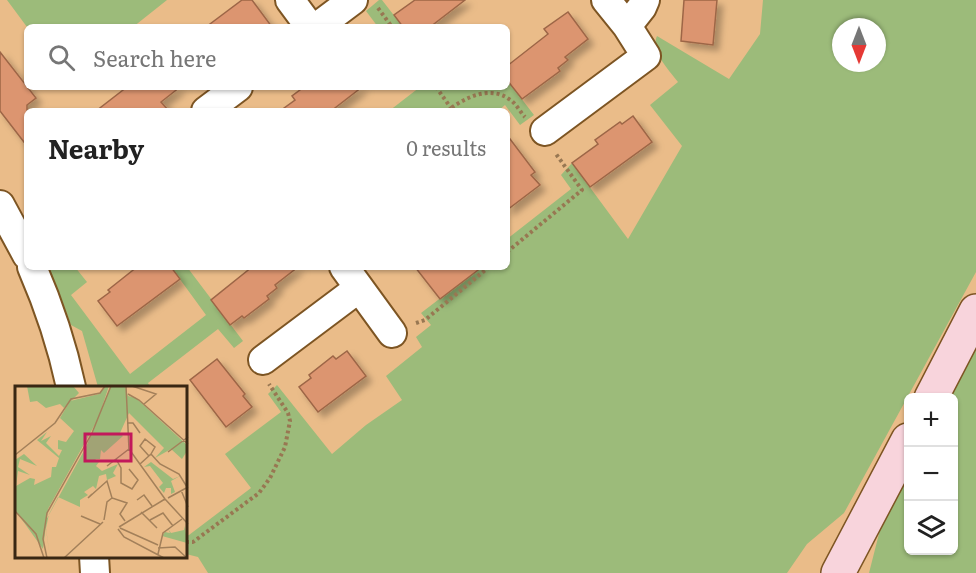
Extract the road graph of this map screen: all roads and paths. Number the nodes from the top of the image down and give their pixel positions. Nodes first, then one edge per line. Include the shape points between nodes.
1 (290, 0) edge
2 (606, 0) edge
3 (645, 0) edge
4 (365, 3) edge
5 (308, 24) edge
6 (323, 24) edge
7 (389, 24) edge
8 (627, 26) junction
9 (438, 90) edge
10 (448, 108) edge
11 (451, 108) edge
12 (537, 127) junction
13 (0, 205) edge
14 (24, 247) edge
15 (510, 250) edge
16 (34, 270) edge
17 (485, 270) edge
18 (352, 277) edge
19 (976, 311) edge
20 (392, 333) joint
21 (263, 360) joint
22 (71, 386) edge
23 (934, 393) edge
24 (905, 447) edge
25 (188, 542) edge
26 (94, 558) edge
27 (95, 573) edge
28 (838, 573) edge

1 - 5 street
2 - 8 street
3 - 8 street
4 - 6 street
4 - 7 path
8 - 12 street via 646,56
9 - 10 path
11 - 12 path via 479,94 498,95 511,100
12 - 15 path via 582,190
13 - 14 street
16 - 22 street
17 - 20 path via 425,320
18 - 20 street
18 - 21 street
19 - 23 main road
21 - 25 path via 269,384 288,413 285,447 259,493
24 - 28 main road
26 - 27 street

